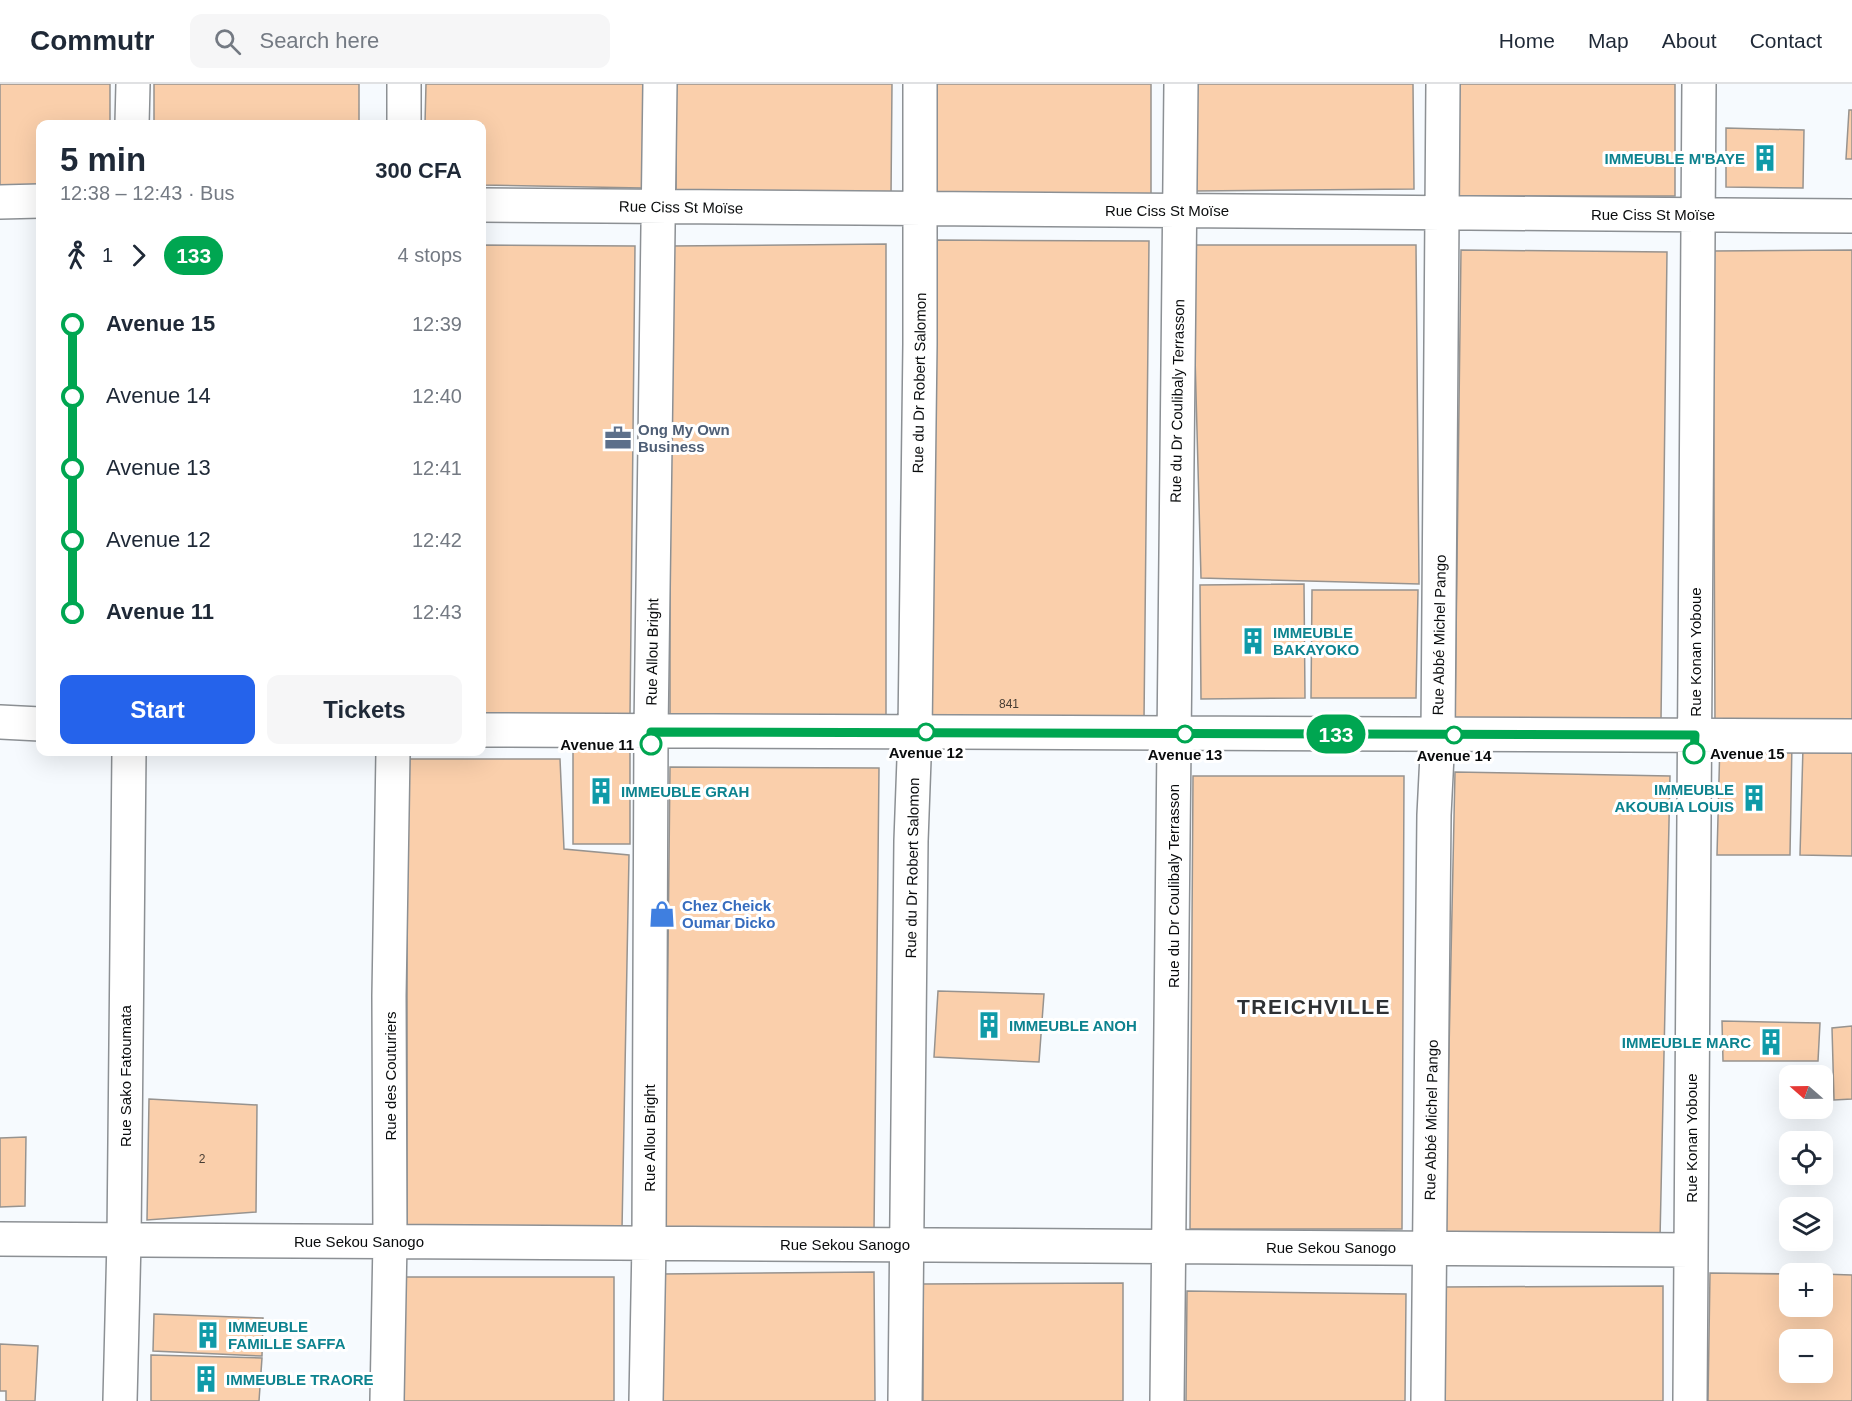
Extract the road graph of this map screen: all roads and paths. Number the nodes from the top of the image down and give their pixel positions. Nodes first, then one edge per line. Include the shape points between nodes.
1 (133, 84) edge
2 (404, 84) edge
3 (660, 84) edge
4 (920, 84) edge
5 (1181, 84) edge
6 (1443, 84) edge
7 (1699, 84) edge
8 (132, 120) edge
9 (404, 120) edge
10 (36, 201) edge
11 (0, 202) edge
12 (486, 205) edge
13 (659, 207) junction
14 (920, 210) junction
15 (1179, 210) junction
16 (1443, 212) junction
17 (1697, 214) junction
18 (1852, 216) edge
19 (0, 722) edge
20 (36, 724) edge
21 (486, 730) edge
22 (651, 732) junction
23 (915, 732) junction
24 (1174, 734) junction
25 (1438, 735) junction
26 (1695, 735) junction
27 (1852, 736) edge
28 (129, 756) edge
29 (393, 756) edge
30 (0, 1239) edge
31 (124, 1240) junction
32 (390, 1241) junction
33 (649, 1243) junction
34 (906, 1245) junction
35 (1168, 1246) junction
36 (1430, 1247) junction
37 (1691, 1250) junction
38 (120, 1401) edge
39 (387, 1401) edge
40 (646, 1401) edge
41 (906, 1401) edge
42 (1167, 1401) edge
43 (1428, 1401) edge
44 (1689, 1401) edge

1 - 8 street
2 - 9 street
3 - 13 street, Rue Allou Bright
4 - 14 street, Rue du Dr Robert Salomon
5 - 15 street, Rue du Dr Coulibaly Terrasson
6 - 16 street, Rue Abbé Michel Pango
7 - 17 street, Rue Konan Yoboue
10 - 11 street
12 - 13 street, Rue Ciss St Moïse
13 - 14 street, Rue Ciss St Moïse
13 - 22 street, Rue Allou Bright
14 - 15 street, Rue Ciss St Moïse
14 - 23 street, Rue du Dr Robert Salomon
15 - 16 street, Rue Ciss St Moïse
15 - 24 street, Rue du Dr Coulibaly Terrasson
16 - 17 street, Rue Ciss St Moïse
16 - 25 street, Rue Abbé Michel Pango
17 - 18 street, Rue Ciss St Moïse
17 - 26 street, Rue Konan Yoboue
19 - 20 street
21 - 22 street
22 - 23 street
22 - 33 street, Rue Allou Bright
23 - 24 street
23 - 34 street, Rue du Dr Robert Salomon
24 - 25 street
24 - 35 street, Rue du Dr Coulibaly Terrasson
25 - 26 street
25 - 36 street, Rue Abbé Michel Pango
26 - 27 street
26 - 37 street, Rue Konan Yoboue
28 - 31 street, Rue Sako Fatoumata
29 - 32 street, Rue des Couturiers
30 - 31 street, Rue Sekou Sanogo
31 - 32 street, Rue Sekou Sanogo
31 - 38 street, Rue Sako Fatoumata
32 - 33 street, Rue Sekou Sanogo
32 - 39 street, Rue des Couturiers
33 - 34 street, Rue Sekou Sanogo
33 - 40 street, Rue Allou Bright
34 - 35 street, Rue Sekou Sanogo
34 - 41 street, Rue du Dr Robert Salomon
35 - 36 street, Rue Sekou Sanogo
35 - 42 street, Rue du Dr Coulibaly Terrasson
36 - 37 street, Rue Sekou Sanogo
36 - 43 street, Rue Abbé Michel Pango
37 - 44 street, Rue Konan Yoboue

